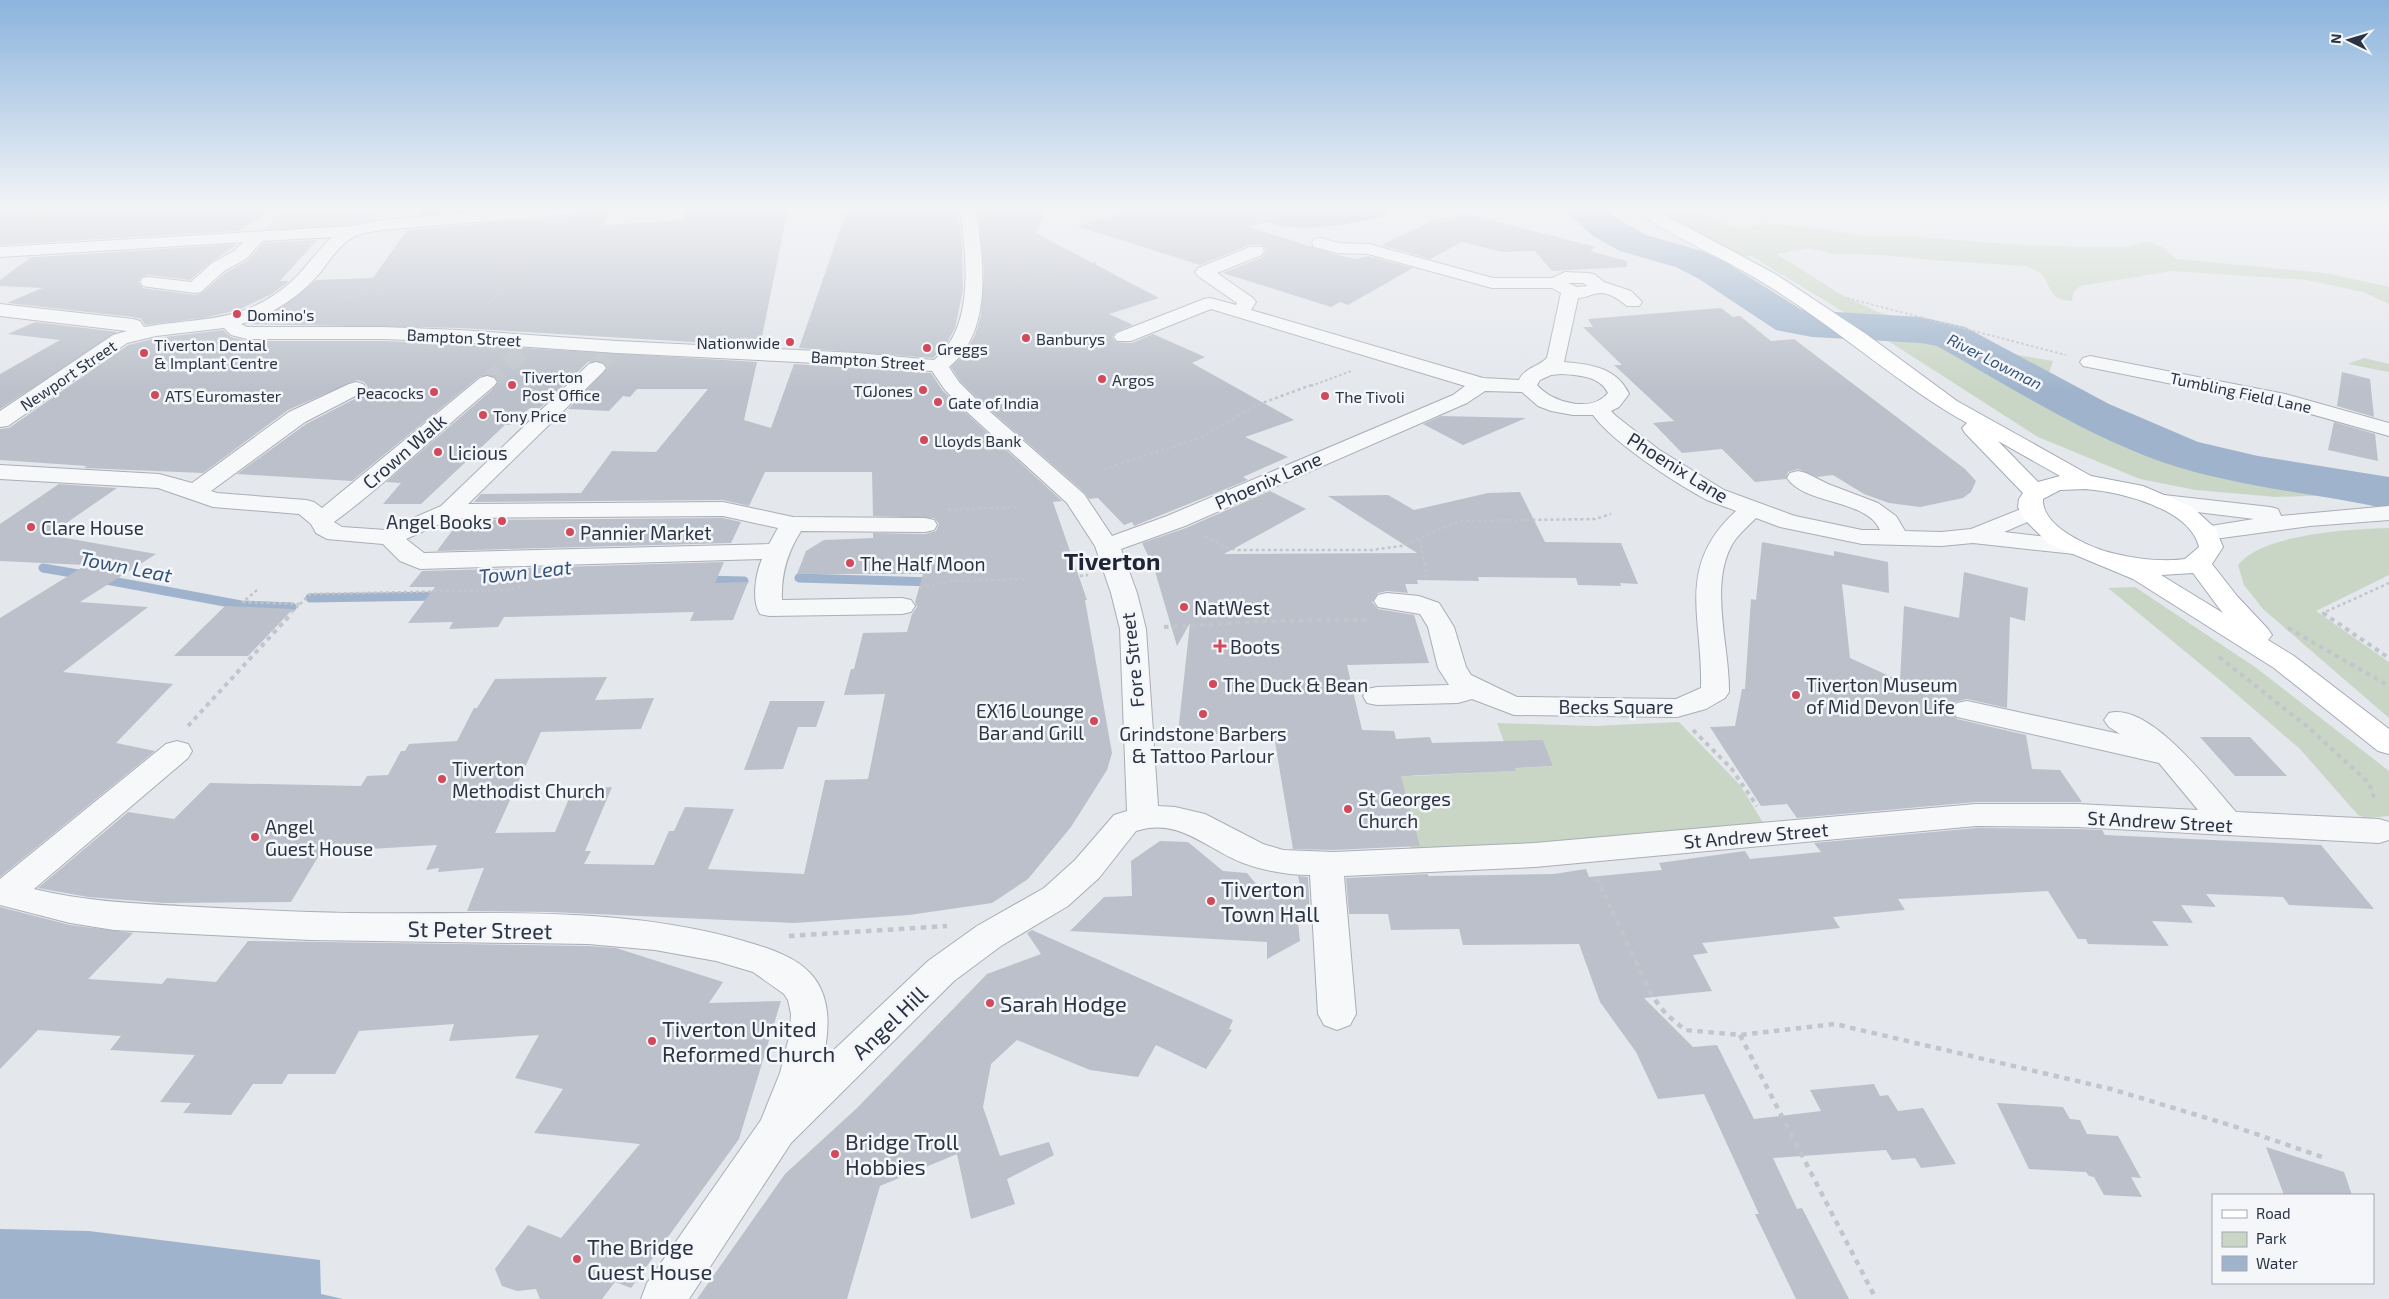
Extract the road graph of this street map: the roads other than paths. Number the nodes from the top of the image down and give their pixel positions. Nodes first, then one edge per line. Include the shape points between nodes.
1 (216, 270) edge
2 (313, 270) edge
3 (971, 270) edge
4 (1210, 270) edge
5 (1445, 270) edge
6 (1754, 270) edge
7 (149, 282) dead end
8 (1563, 287) junction
9 (1633, 302) dead end
10 (0, 310) edge
11 (1240, 313) junction
12 (229, 322) junction
13 (1563, 332) junction
14 (139, 334) junction
15 (1124, 337) dead end
16 (607, 357) junction
17 (2090, 362) road end
18 (938, 366) junction
19 (1547, 369) junction
20 (1590, 372) junction
21 (487, 382) tunnel mouth
22 (2177, 383) dead end
23 (1482, 384) junction
24 (1527, 386) junction
25 (356, 388) dead end
26 (1950, 405) junction
27 (1599, 408) junction
28 (0, 421) edge
29 (2386, 421) edge
30 (2389, 435) edge
31 (0, 472) edge
32 (1798, 478) dead end
33 (2086, 482) junction
34 (193, 492) junction
35 (2033, 502) junction
36 (2164, 502) junction
37 (1751, 510) junction
38 (449, 511) junction
39 (2389, 514) edge
40 (2310, 519) junction
41 (321, 520) junction
42 (793, 524) junction
43 (925, 525) road end
44 (2207, 533) junction
45 (1973, 536) junction
46 (390, 537) junction
47 (1896, 538) junction
48 (1107, 546) junction
49 (2074, 546) junction
50 (776, 551) junction
51 (2117, 562) junction
52 (2198, 563) junction
53 (1387, 601) road end
54 (902, 606) road end
55 (2284, 662) junction
56 (1471, 687) junction
57 (1377, 696) dead end
58 (1967, 710) dead end
59 (2119, 720) dead end
60 (2389, 744) edge
61 (178, 751) road end
62 (2168, 755) junction
63 (1143, 817) junction
64 (2378, 820) road end
65 (2228, 824) junction
66 (1326, 863) junction
67 (2, 893) edge
68 (1337, 1014) dead end
69 (777, 1130) junction
70 (663, 1299) edge

1 - 7 street via 200,290
2 - 12 street via 266,308
3 - 18 street via 970,312 963,341 948,360
4 - 11 street via 1204,272 1247,302
5 - 8 street via 1492,283
6 - 26 main road via 1829,317
8 - 9 street via 1591,291 1598,286 1625,295
8 - 13 street
10 - 14 street via 133,325
11 - 15 street via 1210,303
11 - 23 street
12 - 14 street
12 - 16 street, Bampton Street via 238,331 268,335 383,333 458,336
13 - 19 street via 1556,360
13 - 20 street via 1574,356
14 - 28 street, Newport Street via 112,344
16 - 18 street, Bampton Street via 788,355
16 - 38 street
17 - 29 street, Tumbling Field Lane
18 - 48 street, Fore Street via 952,386 986,420 1076,499
19 - 20 street
19 - 24 street via 1531,376
20 - 27 street via 1611,382 1619,394 1610,404
21 - 41 street, Crown Walk
22 - 30 street, Tumbling Field Lane via 2230,401 2294,408
23 - 24 street
23 - 48 street, Phoenix Lane via 1460,399 1176,520
24 - 27 street via 1530,392 1548,403 1574,409
25 - 34 street via 297,417
26 - 33 main road
26 - 35 main road
27 - 37 street, Phoenix Lane via 1608,421 1650,454 1716,495
31 - 34 street via 159,481
32 - 47 street via 1818,490 1879,514
33 - 35 main road via 2050,484
33 - 36 main road via 2116,486
34 - 41 street via 229,503 306,507
35 - 45 street, Phoenix Lane
35 - 49 main road via 2049,532
36 - 40 street
36 - 44 main road via 2189,516
37 - 47 street, Phoenix Lane via 1824,531
37 - 56 street, Becks Square via 1722,540 1714,560 1710,581 1710,628 1715,692 1677,708 1514,706
38 - 42 street via 723,509
38 - 46 street
39 - 40 street
40 - 44 street
41 - 46 street via 325,528 336,534
42 - 43 street
42 - 50 street
44 - 52 main road via 2211,547
45 - 47 street, Phoenix Lane
45 - 49 street, Phoenix Lane
46 - 50 street via 409,556 420,561
48 - 63 street, Fore Street via 1133,629
49 - 51 main road
50 - 54 street via 768,577 768,608
51 - 52 main road via 2157,568
51 - 55 main road via 2142,574
52 - 55 main road via 2228,602
53 - 56 street, Becks Square via 1418,604 1430,609 1440,627 1452,668 1461,681
55 - 60 main road
56 - 57 street via 1458,694
58 - 62 street
59 - 62 street via 2150,739
61 - 67 street
62 - 65 street
63 - 66 street, St Andrew Street via 1194,822 1253,854 1283,862
63 - 69 street, Angel Hill via 1126,823 1087,869 1056,896 989,936 941,971
64 - 65 street, St Andrew Street
65 - 66 street, St Andrew Street via 2036,814 1976,815 1584,851
66 - 68 street
67 - 69 street, St Peter Street via 94,914 243,923 639,934 749,955 781,969 798,984 808,1000 810,1021 801,1073
69 - 70 street, Angel Hill

